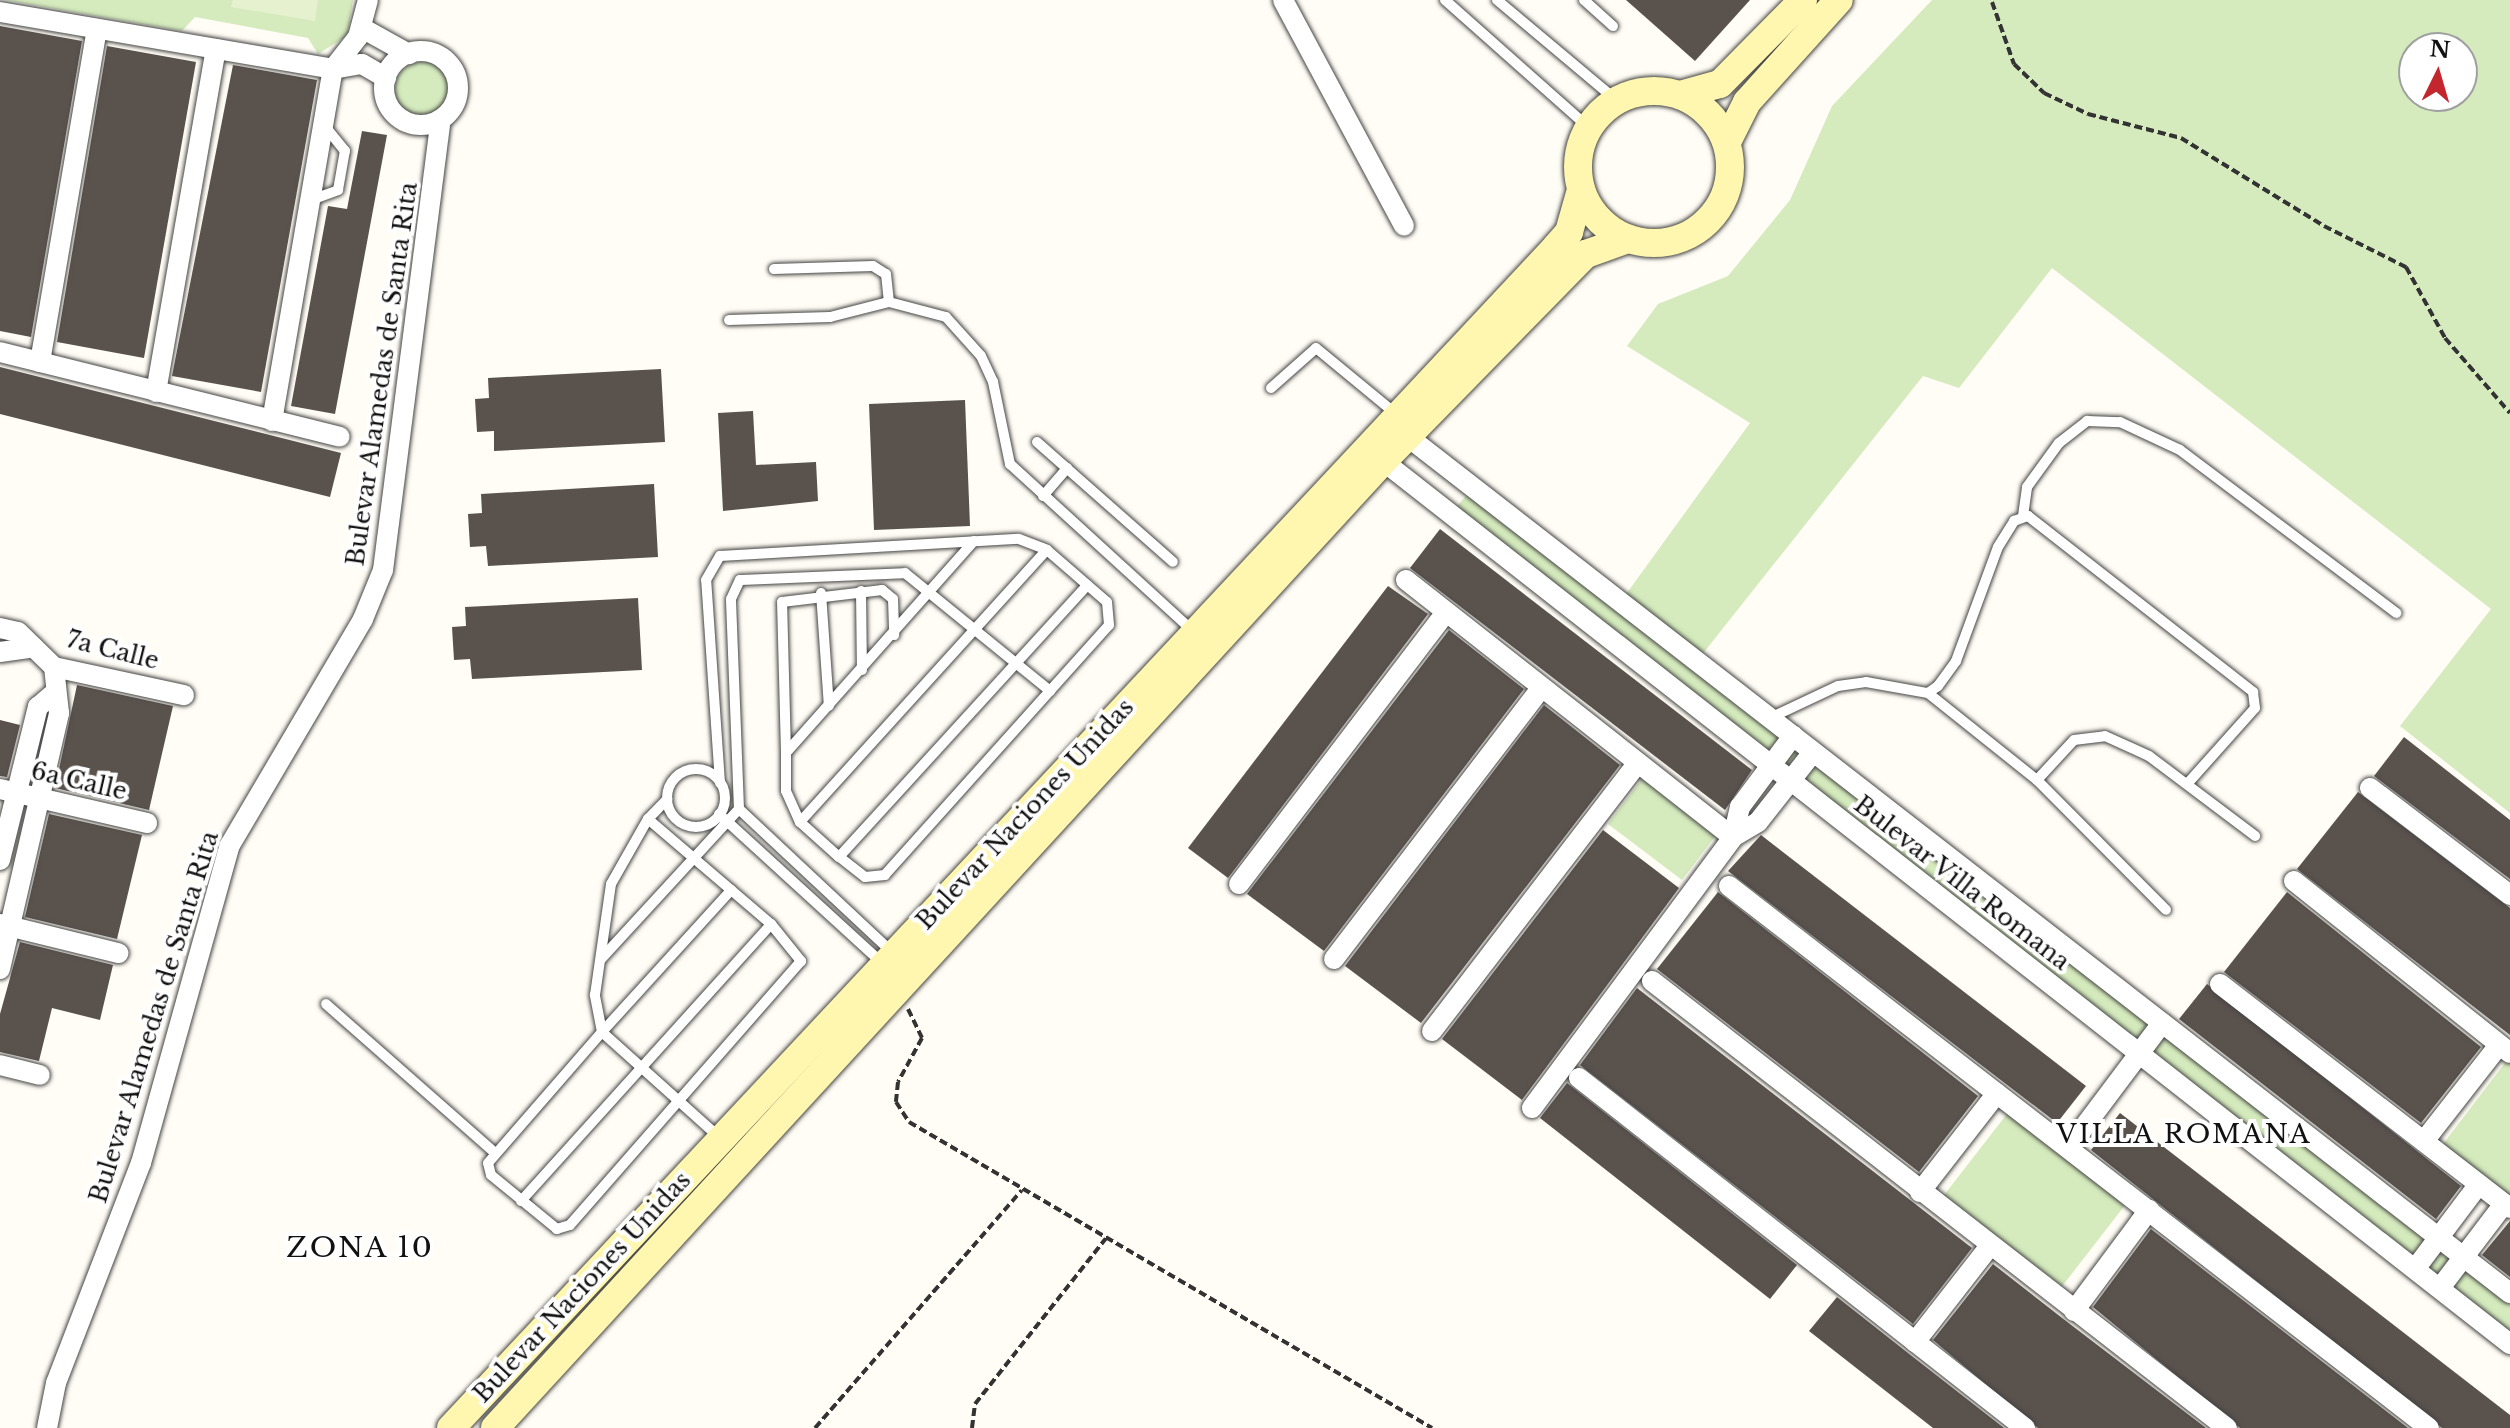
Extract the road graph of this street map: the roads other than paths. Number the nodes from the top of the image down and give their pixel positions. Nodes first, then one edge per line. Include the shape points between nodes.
1 (368, 0) edge
2 (1283, 0) edge
3 (1445, 0) edge
4 (1497, 0) edge
5 (1584, 0) edge
6 (1803, 0) edge
7 (1839, 0) edge
8 (0, 12) edge
9 (1613, 26) dead end
10 (362, 28) junction
11 (97, 29) junction
12 (216, 49) junction
13 (409, 54) junction
14 (333, 69) junction
15 (386, 78) junction
16 (1680, 95) junction
17 (1616, 100) junction
18 (441, 120) junction
19 (417, 125) junction
20 (1588, 127) junction
21 (1727, 142) junction
22 (437, 169) junction
23 (1581, 190) junction
24 (1404, 226) dead end
25 (1628, 239) junction
26 (774, 269) dead end
27 (889, 302) junction
28 (729, 320) dead end
29 (0, 352) edge
30 (40, 362) junction
31 (1271, 388) dead end
32 (156, 392) junction
33 (272, 421) junction
34 (1402, 426) junction
35 (340, 437) dead end
36 (1037, 442) dead end
37 (1383, 461) junction
38 (1067, 468) junction
39 (1043, 496) junction
40 (2023, 516) junction
41 (974, 541) junction
42 (1047, 550) junction
43 (1173, 562) dead end
44 (1406, 580) dead end
45 (1087, 585) junction
46 (933, 590) junction
47 (861, 591) junction
48 (821, 593) junction
49 (2396, 613) dead end
50 (1445, 614) junction
51 (0, 628) edge
52 (980, 628) junction
53 (1195, 633) junction
54 (894, 635) junction
55 (34, 647) junction
56 (0, 652) edge
57 (1019, 663) junction
58 (54, 667) junction
59 (862, 670) junction
60 (1541, 688) junction
61 (1050, 691) junction
62 (1928, 693) junction
63 (52, 695) junction
64 (184, 695) dead end
65 (829, 706) junction
66 (1770, 718) junction
67 (1793, 736) junction
68 (1813, 752) junction
69 (786, 753) junction
70 (1638, 763) junction
71 (1770, 767) junction
72 (2037, 780) junction
73 (1790, 782) junction
74 (720, 783) junction
75 (2188, 783) junction
76 (2370, 788) dead end
77 (8, 791) edge
78 (39, 798) junction
79 (667, 799) junction
80 (739, 809) junction
81 (719, 814) junction
82 (648, 819) junction
83 (800, 822) junction
84 (147, 823) dead end
85 (730, 823) junction
86 (2255, 836) dead end
87 (1733, 837) junction
88 (839, 857) junction
89 (0, 860) edge
90 (696, 860) junction
91 (2294, 881) dead end
92 (1239, 884) dead end
93 (1729, 886) dead end
94 (731, 890) junction
95 (2510, 895) edge
96 (2166, 910) dead end
97 (771, 924) junction
98 (5, 926) edge
99 (118, 953) dead end
100 (600, 959) junction
101 (889, 959) junction
102 (1334, 959) dead end
103 (0, 969) edge
104 (1652, 981) dead end
105 (2220, 984) dead end
106 (326, 1004) dead end
107 (2162, 1023) junction
108 (1432, 1031) dead end
109 (602, 1032) junction
110 (2504, 1049) edge
111 (2140, 1054) junction
112 (0, 1065) edge
113 (639, 1066) junction
114 (40, 1075) dead end
115 (1579, 1078) dead end
116 (1997, 1093) junction
117 (678, 1101) junction
118 (1532, 1108) dead end
119 (721, 1138) junction
120 (2424, 1141) junction
121 (2069, 1147) junction
122 (493, 1151) junction
123 (2479, 1184) junction
124 (1920, 1192) junction
125 (521, 1201) junction
126 (2507, 1206) edge
127 (2149, 1210) junction
128 (2439, 1238) junction
129 (1989, 1247) junction
130 (2463, 1257) junction
131 (2415, 1269) junction
132 (2440, 1288) junction
133 (2510, 1293) edge
134 (2074, 1311) junction
135 (1915, 1342) junction
136 (2510, 1344) edge
137 (485, 1389) junction
138 (502, 1422) edge
139 (47, 1428) edge
140 (451, 1428) edge
141 (2025, 1428) edge
142 (2227, 1428) edge
143 (2429, 1428) edge

1 - 10 street
2 - 24 street
3 - 20 lane
4 - 17 lane
5 - 9 lane
6 - 16 main road via 1720,84
7 - 21 main road via 1747,102
8 - 11 street
10 - 13 street
10 - 14 street
11 - 12 street
11 - 30 street
12 - 14 street
12 - 32 street
13 - 15 street
13 - 18 street via 432,53 452,67 456,101
14 - 15 street via 362,64
14 - 33 street
15 - 19 street via 391,109
16 - 17 main road via 1641,91
16 - 21 main road via 1709,113
17 - 20 main road
18 - 19 street
18 - 22 street, Bulevar Alamedas de Santa Rita
19 - 22 street, Bulevar Alamedas de Santa Rita
20 - 23 main road via 1577,164
21 - 25 main road via 1727,193 1708,221 1662,243
22 - 139 street, Bulevar Alamedas de Santa Rita via 383,570 363,619 230,845 141,1163 56,1383
23 - 25 main road via 1599,220
23 - 34 main road, Bulevar Naciones Unidas via 1569,232
25 - 34 main road, Bulevar Naciones Unidas via 1586,254
26 - 27 lane via 873,266 886,274
27 - 28 lane via 830,317
27 - 39 lane via 934,310 981,356 1010,464
29 - 30 street
30 - 32 street
31 - 34 lane via 1316,348
32 - 33 street
33 - 35 street
34 - 37 main road, Bulevar Naciones Unidas
34 - 53 main road, Bulevar Naciones Unidas
34 - 66 street, Bulevar Villa Romana
36 - 38 lane
37 - 71 street, Bulevar Villa Romana
37 - 138 main road, Bulevar Naciones Unidas
38 - 39 lane
38 - 43 lane
39 - 53 lane
40 - 49 lane via 2027,487 2059,443 2087,421 2120,422 2180,450
40 - 62 lane via 1998,547 1952,670
40 - 75 lane via 2253,692 2255,708
41 - 42 lane via 1019,539
41 - 46 lane
41 - 74 lane via 733,552 714,560 706,580
42 - 45 lane
42 - 52 lane
44 - 50 street
45 - 57 lane
45 - 61 lane via 1107,602 1111,620
46 - 52 lane
46 - 54 lane
46 - 80 lane via 892,571 751,576 735,584
47 - 48 lane
47 - 54 lane via 890,594
47 - 59 lane
48 - 65 lane
48 - 69 lane via 791,595 780,608
50 - 60 street
50 - 92 street
51 - 55 street, 7a Calle
52 - 57 lane
52 - 83 lane
53 - 101 main road, Bulevar Naciones Unidas
54 - 59 lane
55 - 56 street, 7a Calle
55 - 58 street, 7a Calle
57 - 61 lane
57 - 88 lane
58 - 63 street
58 - 64 street, 7a Calle
59 - 65 lane
60 - 70 street
60 - 102 street
61 - 88 lane via 885,875 865,877
62 - 66 lane via 1853,684
62 - 72 lane
63 - 77 street via 38,707
63 - 78 street via 59,713
65 - 69 lane
66 - 67 street, Bulevar Villa Romana
67 - 68 street, Bulevar Villa Romana
67 - 71 street
68 - 73 street
68 - 107 street, Bulevar Villa Romana
69 - 83 lane via 786,791
70 - 87 street
70 - 108 street
71 - 73 street, Bulevar Villa Romana
71 - 87 street via 1740,807
72 - 75 lane via 2066,746 2094,735 2149,756
72 - 96 lane
73 - 87 street via 1758,822
73 - 111 street, Bulevar Villa Romana
74 - 79 lane via 705,771 687,771 672,782
74 - 81 lane
75 - 86 lane
76 - 95 street
77 - 78 street, 6a Calle
77 - 89 street
78 - 84 street, 6a Calle
78 - 98 street
79 - 81 lane via 674,817 690,826
79 - 82 lane
80 - 85 lane
80 - 101 lane
81 - 85 lane
82 - 90 lane
82 - 100 lane via 611,884
83 - 88 lane
85 - 90 lane
85 - 101 lane
87 - 118 street
90 - 94 lane
90 - 100 lane
91 - 110 street
93 - 116 street
94 - 97 lane
94 - 109 lane
97 - 113 lane
97 - 117 lane via 799,950 796,971
98 - 99 street
98 - 103 street
100 - 109 lane via 595,995
101 - 119 main road, Bulevar Naciones Unidas
104 - 124 street
105 - 120 street
106 - 122 lane
107 - 111 street
107 - 128 street, Bulevar Villa Romana
109 - 113 lane
109 - 122 lane
110 - 120 street
111 - 121 street
111 - 131 street, Bulevar Villa Romana
112 - 114 street
113 - 117 lane
113 - 125 lane
115 - 135 street
116 - 121 street
116 - 124 street
117 - 119 lane
117 - 125 lane via 570,1225 546,1225
119 - 137 main road, Bulevar Naciones Unidas
120 - 123 street
121 - 127 street
122 - 125 lane via 491,1175
123 - 126 street
123 - 128 street
124 - 129 street
126 - 130 street
127 - 134 street
127 - 143 street
128 - 130 street, Bulevar Villa Romana
128 - 131 street
129 - 134 street
129 - 135 street
130 - 132 street
130 - 133 street, Bulevar Villa Romana
131 - 132 street, Bulevar Villa Romana
132 - 136 street, Bulevar Villa Romana
134 - 142 street
135 - 141 street
137 - 138 main road via 486,1408
137 - 140 main road, Bulevar Naciones Unidas

